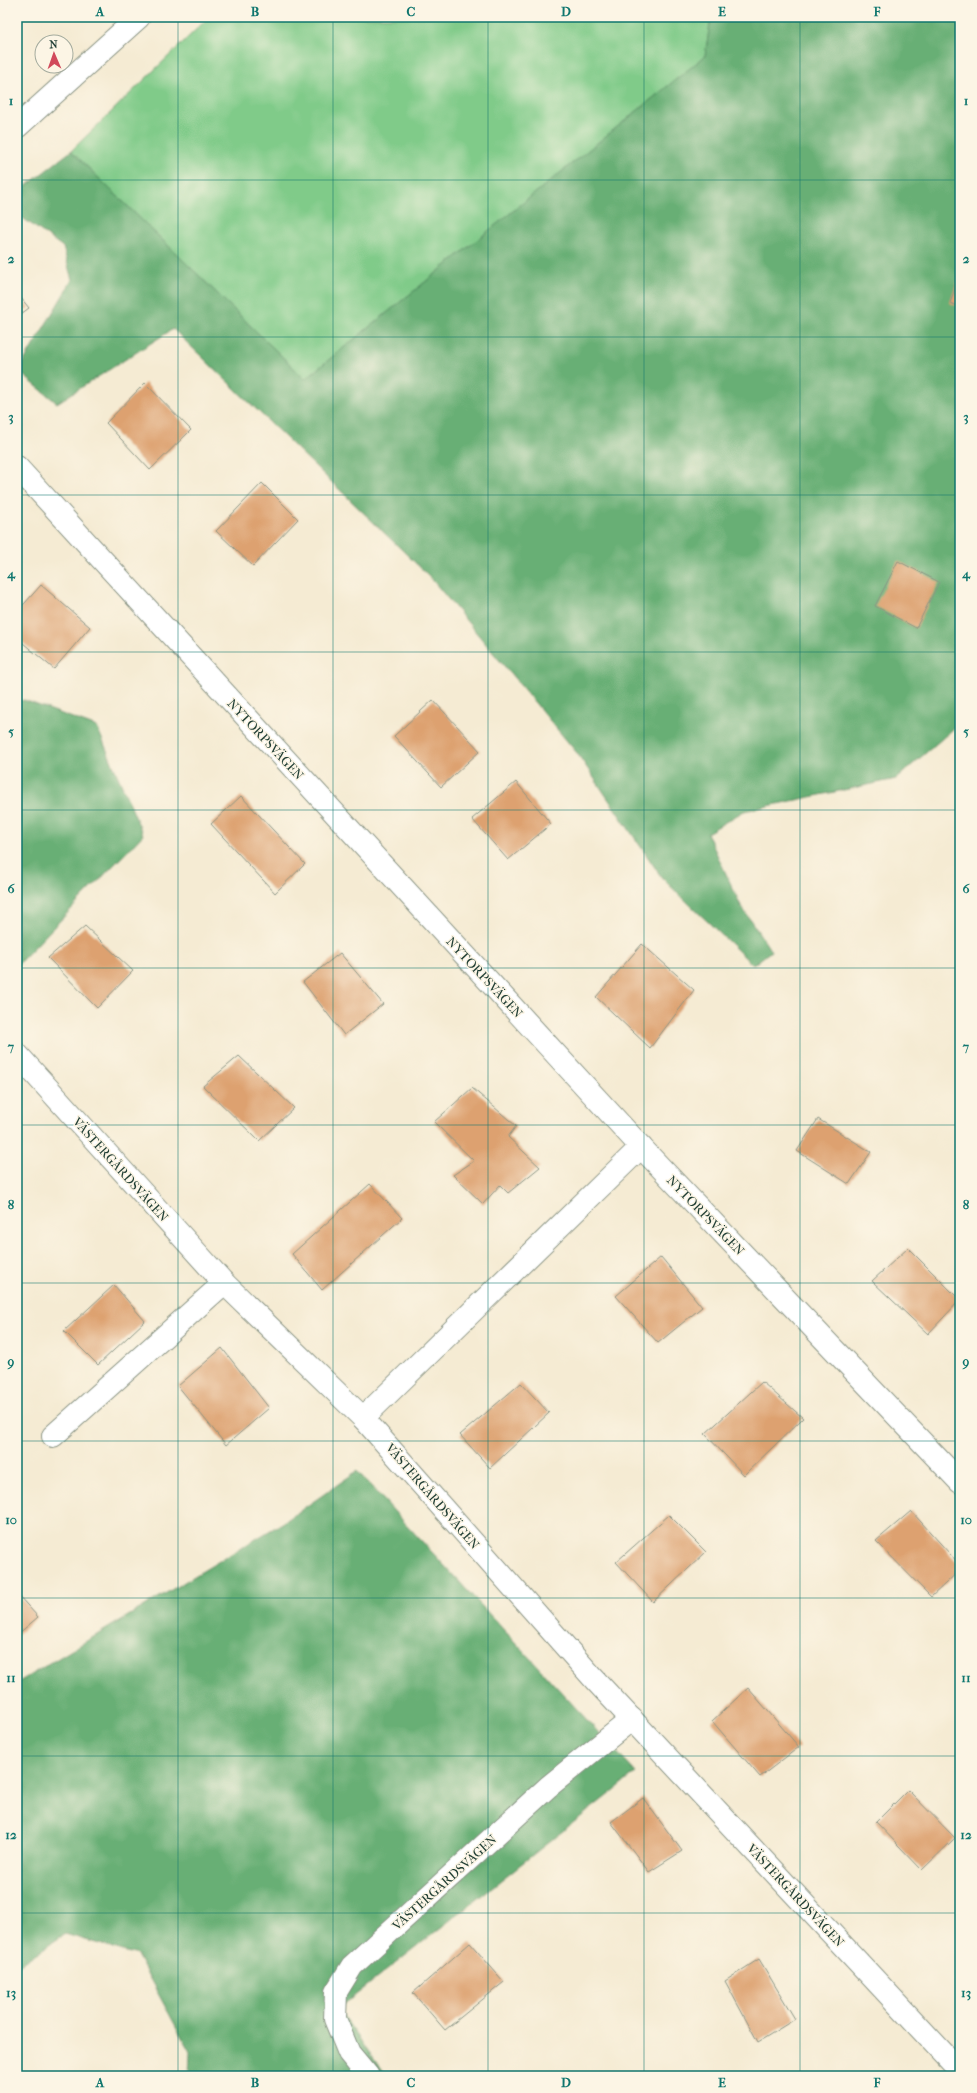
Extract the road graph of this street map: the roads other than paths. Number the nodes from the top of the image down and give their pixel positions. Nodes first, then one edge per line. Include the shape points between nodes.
1 (139, 17) edge
2 (17, 127) edge
3 (17, 467) edge
4 (17, 1054) edge
5 (641, 1147) junction
6 (224, 1283) junction
7 (363, 1418) junction
8 (53, 1436) dead end
9 (960, 1482) edge
10 (632, 1719) junction
11 (960, 2071) edge
12 (368, 2076) edge

1 - 2 street
3 - 5 street, NYTORPSVÄGEN
4 - 6 street, VÄSTERGÅRDSVÄGEN
5 - 7 street
5 - 9 street, NYTORPSVÄGEN
6 - 7 street, VÄSTERGÅRDSVÄGEN
6 - 8 street
7 - 10 street, VÄSTERGÅRDSVÄGEN
10 - 11 street, VÄSTERGÅRDSVÄGEN
10 - 12 street, VÄSTERGÅRDSVÄGEN via 548,1787 352,1966 336,1992 336,2019 348,2053

